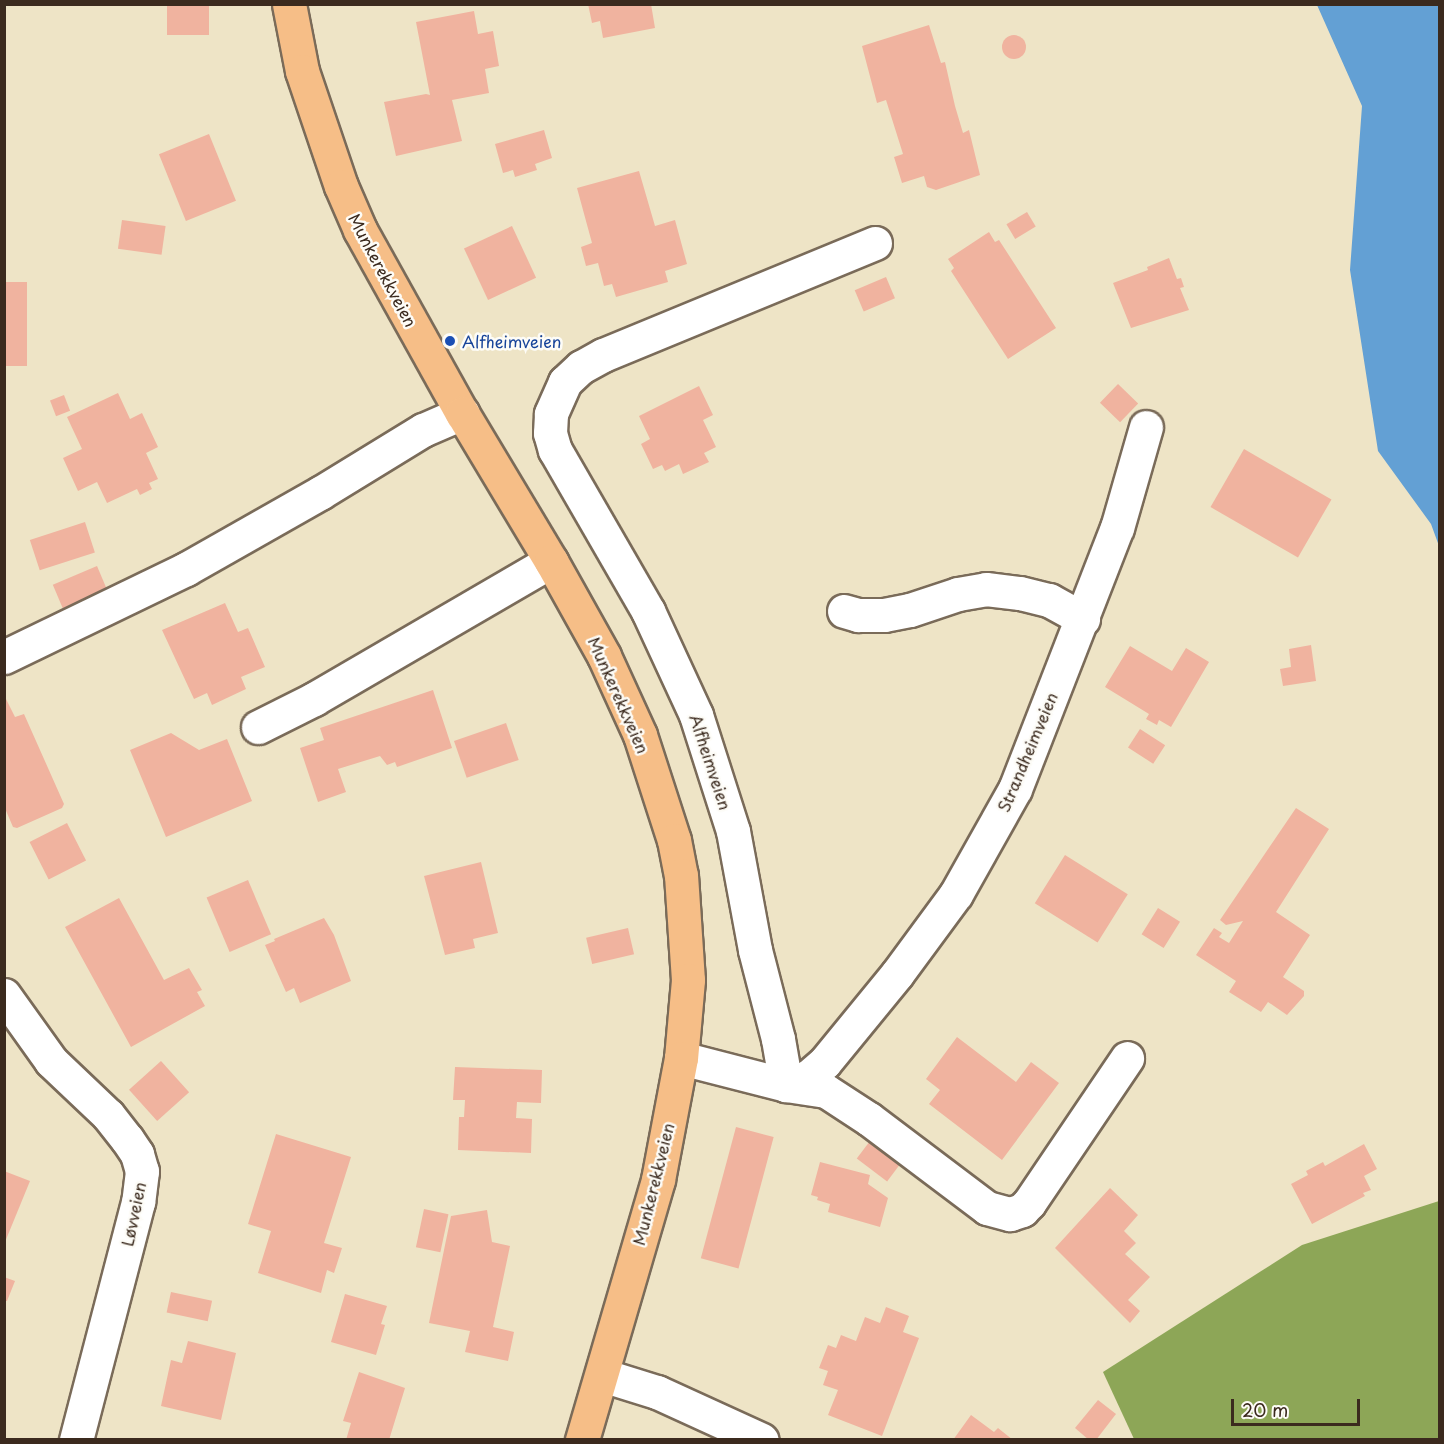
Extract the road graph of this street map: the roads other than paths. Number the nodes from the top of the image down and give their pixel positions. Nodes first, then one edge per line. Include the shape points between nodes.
1 (289, 4) edge
2 (875, 243) dead end
3 (462, 413) junction
4 (1146, 426) dead end
5 (551, 561) junction
6 (844, 611) dead end
7 (1083, 619) junction
8 (4, 657) edge
9 (258, 727) dead end
10 (4, 995) edge
11 (681, 1058) junction
12 (1127, 1058) dead end
13 (786, 1085) junction
14 (602, 1375) junction
15 (76, 1440) edge
16 (582, 1440) edge
17 (762, 1440) edge

1 - 3 main road, Munkerekkveien via 302,71 341,186 360,230
2 - 13 street, Alfheimveien via 603,355 565,382 551,414 550,433 555,450 648,611 696,715 733,831
3 - 5 main road, Munkerekkveien
3 - 8 street via 423,430 320,494 186,569
4 - 7 street, Strandheimveien via 1117,528
5 - 9 street via 314,699
5 - 11 main road, Munkerekkveien via 604,656 640,735 674,840 687,943
6 - 7 street via 884,615 986,589 1049,600
7 - 13 street, Strandheimveien via 1015,789 956,894 825,1062 809,1076
10 - 15 street, Løvveien via 51,1061 108,1115 127,1139 142,1171 138,1202
11 - 13 street
11 - 14 main road, Munkerekkveien via 658,1180
12 - 13 street via 1029,1203 1010,1214 987,1208 826,1091
14 - 16 main road, Munkerekkveien
14 - 17 street via 657,1392

